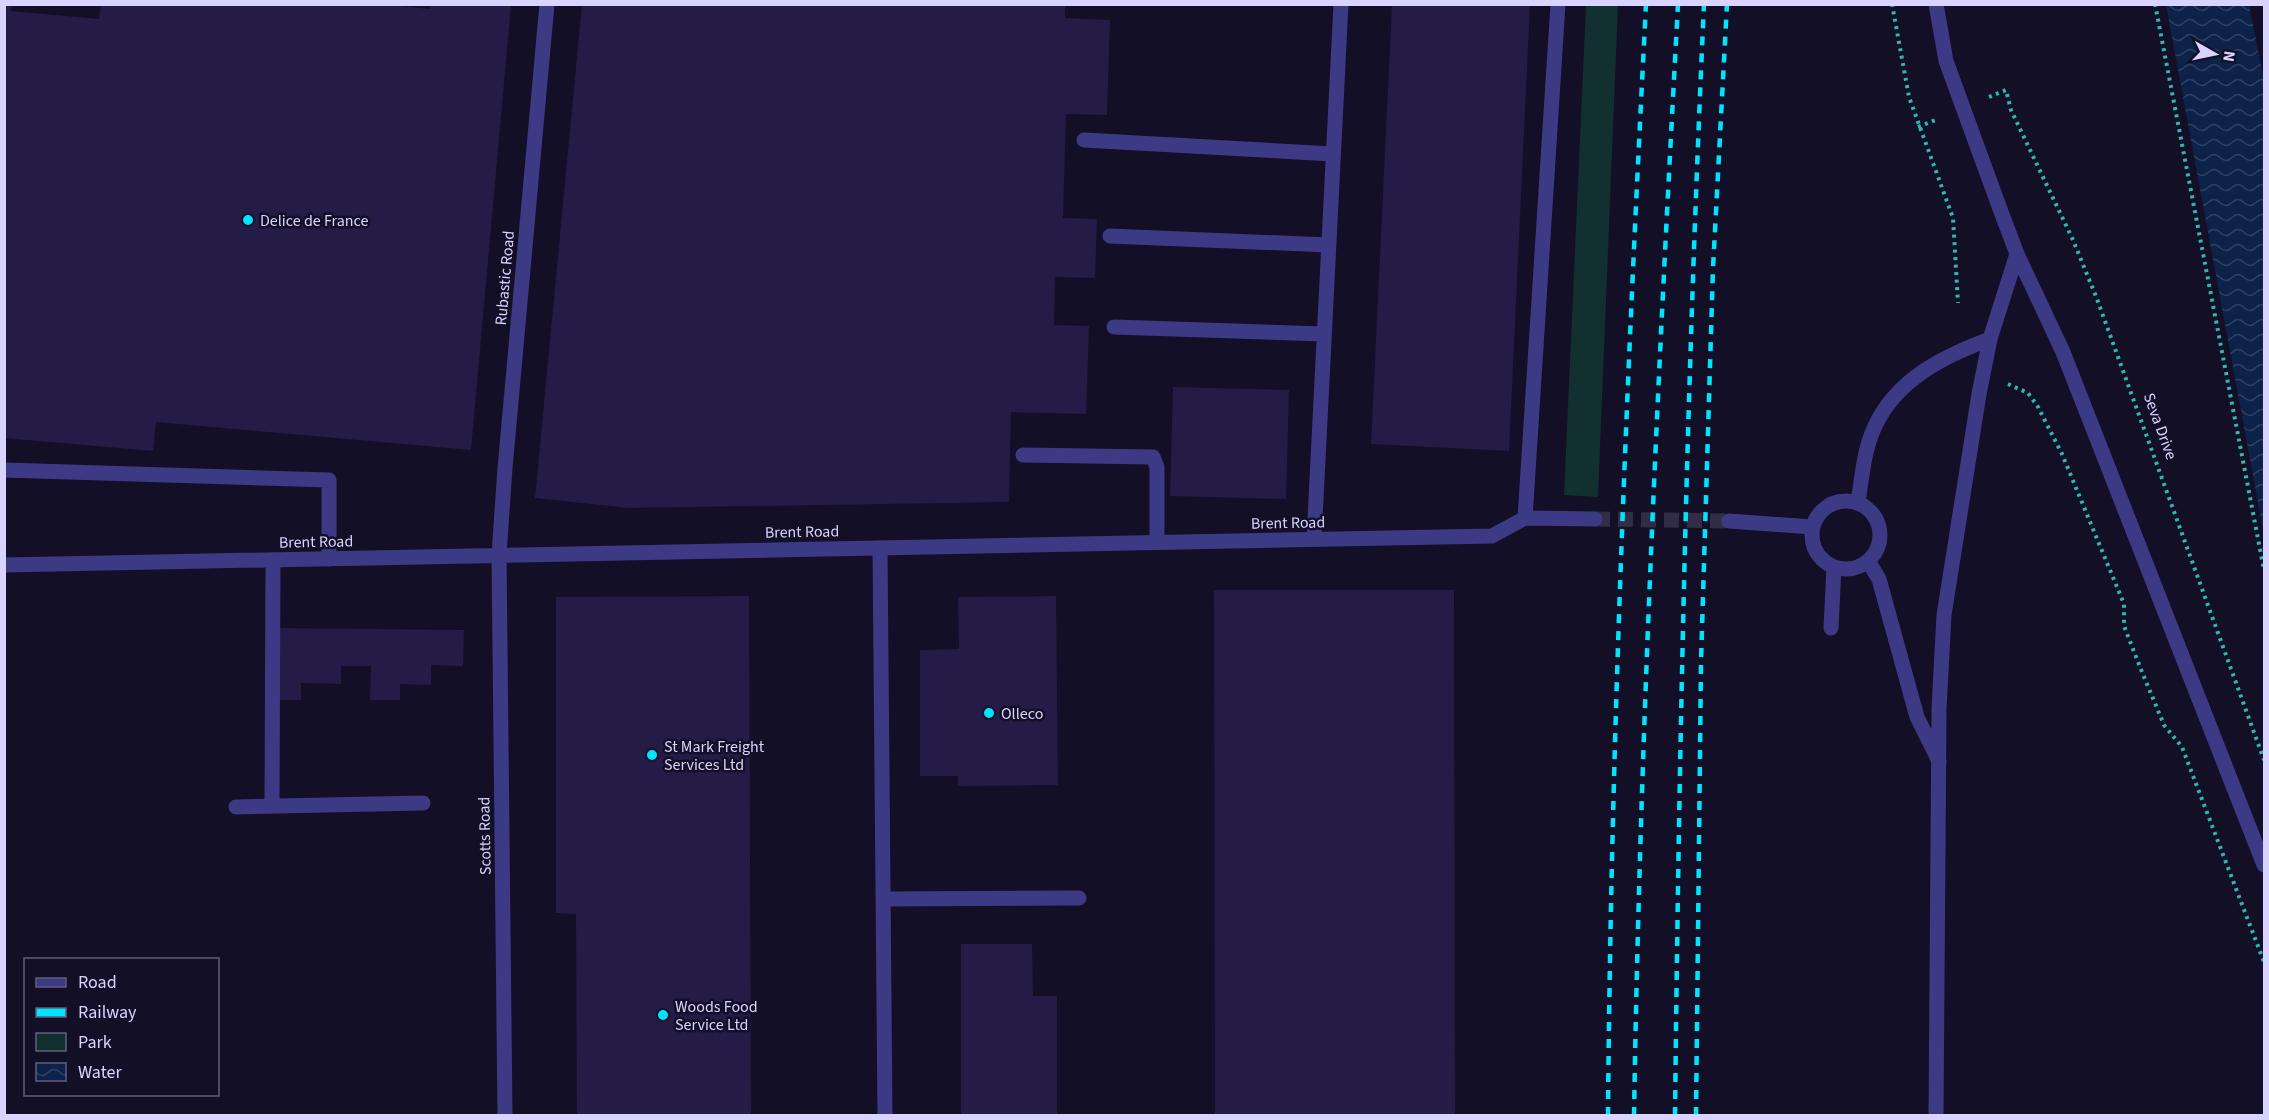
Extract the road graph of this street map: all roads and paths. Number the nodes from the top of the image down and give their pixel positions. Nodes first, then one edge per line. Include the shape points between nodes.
1 (547, 4) edge
2 (1341, 4) edge
3 (1558, 4) edge
4 (1892, 4) edge
5 (1936, 4) edge
6 (2156, 4) edge
7 (1992, 96) dead end
8 (1934, 120) dead end
9 (1918, 126) junction
10 (1084, 140) dead end
11 (1333, 154) junction
12 (1110, 236) dead end
13 (1329, 245) junction
14 (2017, 254) junction
15 (1958, 303) dead end
16 (1114, 327) dead end
17 (1324, 334) junction
18 (1990, 339) junction
19 (2005, 383) dead end
20 (1023, 455) dead end
21 (4, 470) edge
22 (1858, 502) junction
23 (1525, 518) junction
24 (1595, 519) tunnel mouth
25 (1729, 521) tunnel mouth
26 (1812, 527) junction
27 (1314, 539) junction
28 (1157, 542) junction
29 (880, 548) junction
30 (500, 555) junction
31 (329, 559) junction
32 (273, 560) junction
33 (1868, 561) junction
34 (4, 565) edge
35 (1834, 567) junction
36 (2265, 570) edge
37 (1831, 628) dead end
38 (2265, 760) edge
39 (1940, 764) junction
40 (423, 803) dead end
41 (272, 806) junction
42 (236, 807) dead end
43 (2265, 865) edge
44 (1079, 898) dead end
45 (883, 899) junction
46 (2265, 962) edge
47 (505, 1116) edge
48 (885, 1116) edge
49 (1936, 1116) edge

1 - 30 street, Rubastic Road
2 - 11 street
3 - 23 street
4 - 9 path
5 - 14 street via 1946,61
6 - 36 path
7 - 38 path, Seva Drive via 2006,90 2073,240
8 - 9 path
9 - 15 path via 1953,218
10 - 11 street
11 - 13 street
12 - 13 street
13 - 17 street
14 - 18 street
14 - 43 street via 2063,352
16 - 17 street
17 - 27 street
18 - 22 street via 1954,352 1895,395 1875,426
18 - 39 street via 1944,615
19 - 46 path via 2028,393 2062,454 2124,604 2124,626 2142,672 2164,725 2182,747
20 - 28 street via 1153,457 1157,467
21 - 31 street via 329,480
22 - 26 street via 1846,500 1824,507
22 - 33 street via 1876,517 1880,529 1880,541
23 - 24 street, Brent Road
23 - 27 street, Brent Road via 1492,536
25 - 26 street
26 - 35 street via 1813,547 1825,563
27 - 28 street, Brent Road
28 - 29 street, Brent Road
29 - 30 street, Brent Road
29 - 45 street
30 - 31 street, Brent Road
30 - 47 street, Scotts Road
31 - 32 street, Brent Road
32 - 34 street, Brent Road
32 - 41 street
33 - 35 street via 1846,569
33 - 39 street via 1879,579 1917,717
35 - 37 street
39 - 49 street
40 - 41 street
41 - 42 street
44 - 45 street
45 - 48 street

